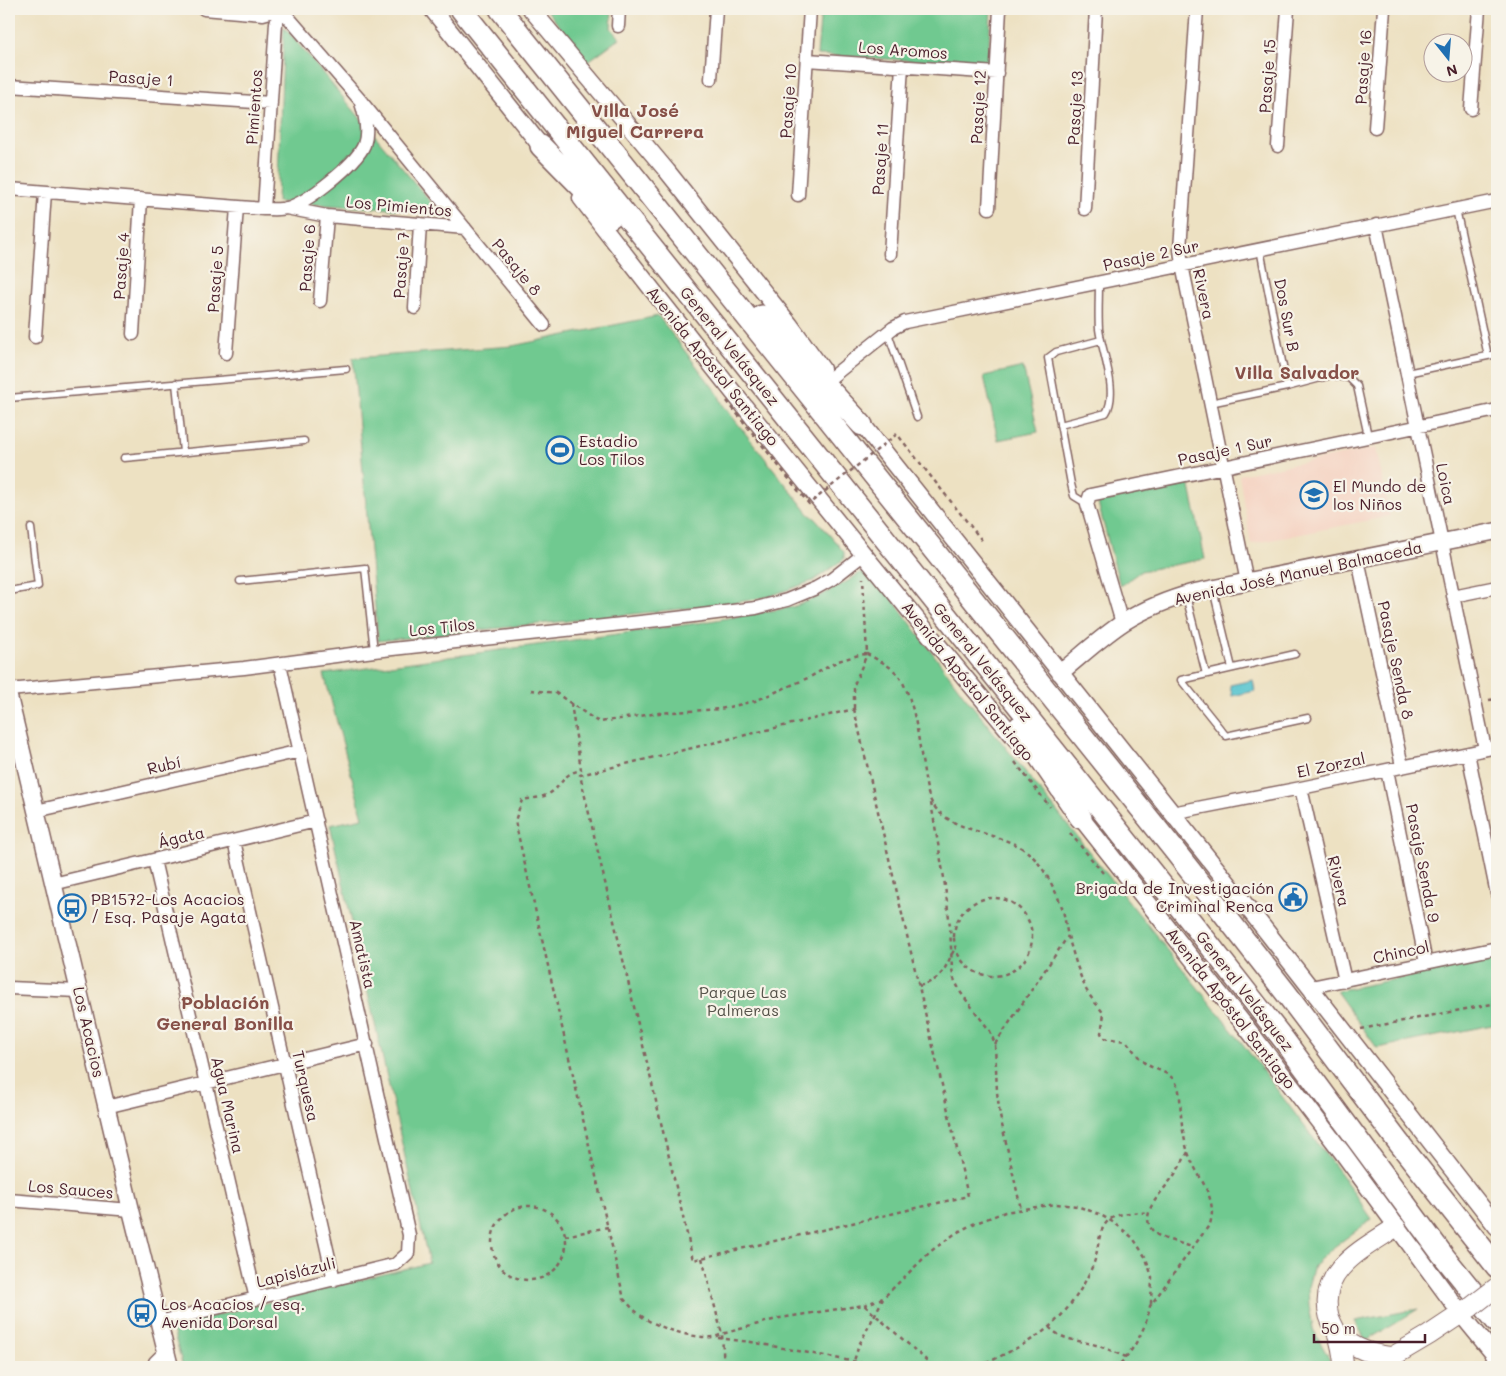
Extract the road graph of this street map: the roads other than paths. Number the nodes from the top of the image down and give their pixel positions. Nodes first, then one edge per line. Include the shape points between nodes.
1 (204, 9) edge
2 (281, 9) edge
3 (432, 9) edge
4 (460, 9) edge
5 (500, 9) edge
6 (531, 9) edge
7 (619, 9) edge
8 (716, 9) edge
9 (810, 9) edge
10 (1000, 9) edge
11 (1096, 9) edge
12 (1197, 9) edge
13 (1288, 9) edge
14 (1384, 9) edge
15 (1479, 9) edge
16 (618, 26) dead end
17 (807, 60) junction
18 (902, 66) junction
19 (997, 73) junction
20 (711, 79) dead end
21 (9, 86) edge
22 (360, 100) junction
23 (271, 104) junction
24 (1471, 109) dead end
25 (1375, 128) dead end
26 (541, 146) junction
27 (1278, 146) dead end
28 (9, 189) edge
29 (46, 192) junction
30 (798, 195) dead end
31 (142, 200) junction
32 (1497, 201) edge
33 (237, 207) junction
34 (286, 208) junction
35 (989, 208) dead end
36 (264, 209) junction
37 (1086, 209) dead end
38 (1456, 209) junction
39 (327, 216) junction
40 (671, 223) junction
41 (420, 224) junction
42 (1376, 226) junction
43 (464, 228) junction
44 (1260, 249) junction
45 (890, 254) dead end
46 (1182, 265) junction
47 (1099, 282) junction
48 (682, 286) junction
49 (320, 302) dead end
50 (415, 308) dead end
51 (544, 325) dead end
52 (888, 333) junction
53 (132, 334) dead end
54 (35, 337) dead end
55 (1101, 340) junction
56 (226, 353) dead end
57 (1497, 354) edge
58 (1488, 356) junction
59 (346, 369) dead end
60 (1406, 373) junction
61 (829, 379) junction
62 (176, 383) junction
63 (1287, 387) junction
64 (9, 398) edge
65 (1210, 403) junction
66 (1497, 410) edge
67 (918, 417) dead end
68 (862, 425) junction
69 (1060, 425) junction
70 (1418, 426) junction
71 (1368, 436) junction
72 (304, 441) dead end
73 (183, 452) junction
74 (124, 458) dead end
75 (1223, 467) junction
76 (1087, 504) junction
77 (31, 528) dead end
78 (1497, 531) edge
79 (1442, 542) junction
80 (864, 554) junction
81 (1358, 560) junction
82 (240, 581) dead end
83 (1247, 582) junction
84 (1497, 587) edge
85 (1213, 589) junction
86 (9, 592) edge
87 (930, 595) junction
88 (1185, 595) junction
89 (1453, 596) junction
90 (1122, 623) junction
91 (374, 651) junction
92 (1295, 654) dead end
93 (280, 664) junction
94 (1232, 668) junction
95 (1060, 674) junction
96 (1206, 674) junction
97 (9, 690) edge
98 (10, 704) edge
99 (1308, 718) dead end
100 (1491, 748) edge
101 (300, 751) junction
102 (1468, 753) junction
103 (1402, 766) junction
104 (1387, 770) junction
105 (1301, 788) junction
106 (36, 811) junction
107 (1172, 813) junction
108 (316, 821) junction
109 (1075, 824) junction
110 (234, 841) junction
111 (154, 860) junction
112 (53, 884) junction
113 (1497, 894) edge
114 (1497, 948) edge
115 (1426, 963) junction
116 (1345, 981) junction
117 (1311, 987) junction
118 (9, 988) edge
119 (79, 991) junction
120 (367, 1044) junction
121 (285, 1064) junction
122 (206, 1083) junction
123 (106, 1108) junction
124 (9, 1200) edge
125 (131, 1210) junction
126 (1396, 1227) junction
127 (1497, 1227) edge
128 (408, 1253) joint
129 (1497, 1268) edge
130 (334, 1280) junction
131 (1497, 1287) edge
132 (256, 1299) junction
133 (1466, 1311) junction
134 (159, 1322) junction
135 (1497, 1322) edge
136 (1338, 1334) junction
137 (1394, 1356) junction
138 (1497, 1358) edge
139 (168, 1359) edge
140 (1497, 1364) edge
141 (154, 1367) edge
142 (1344, 1367) edge
143 (1375, 1367) edge
144 (1492, 1367) edge

1 - 2 street via 262,14
2 - 22 street, Los Pimientos
2 - 23 street, Pimientos via 276,24
3 - 26 main road, Avenida Apóstol Santiago
4 - 48 highway, General Velásquez
5 - 40 highway, General Velásquez
6 - 61 main road via 667,171
7 - 16 street
8 - 20 street
9 - 17 street, Pasaje 10
10 - 19 street, Pasaje 12
11 - 37 street, Pasaje 13
12 - 46 street, Rivera via 1180,230
13 - 27 street, Pasaje 15
14 - 25 street, Pasaje 16
15 - 24 street
17 - 18 street, Los Aromos
17 - 30 street, Pasaje 10
18 - 19 street, Los Aromos
18 - 45 street, Pasaje 11
19 - 35 street, Pasaje 12
21 - 23 street, Pasaje 1
22 - 34 street, Los Pimientos via 366,132 359,154 318,191
22 - 43 street, Los Pimientos
23 - 36 street, Pimientos
26 - 48 highway
26 - 80 main road, Avenida Apóstol Santiago
28 - 29 street, Los Pimientos
29 - 31 street, Los Pimientos
29 - 54 street
31 - 33 street, Los Pimientos
31 - 53 street, Pasaje 4
32 - 38 street, Pasaje 2 Sur
33 - 36 street, Los Pimientos
33 - 56 street, Pasaje 5
34 - 36 street, Los Pimientos
34 - 39 street, Los Pimientos
38 - 42 street, Pasaje 2 Sur
38 - 58 lane
39 - 41 street, Los Pimientos
39 - 49 street, Pasaje 6
40 - 68 highway
40 - 129 highway, General Velásquez via 1174,850
41 - 43 street, Los Pimientos
41 - 50 street, Pasaje 7
42 - 44 street, Pasaje 2 Sur
42 - 60 street, Loica
43 - 51 street, Pasaje 8
44 - 46 street, Pasaje 2 Sur
44 - 63 lane, Dos Sur B
46 - 47 street, Pasaje 2 Sur
46 - 65 street, Rivera
47 - 52 street, Pasaje 2 Sur via 912,320
47 - 55 lane
48 - 87 highway, General Velásquez
52 - 61 street, Pasaje 2 Sur
52 - 67 lane
55 - 69 lane via 1111,392 1109,408 1106,413
55 - 69 lane via 1056,352 1048,358
57 - 58 lane
58 - 60 lane
59 - 62 lane
60 - 70 street, Loica
61 - 68 main road
62 - 64 lane
62 - 73 lane
63 - 65 lane
63 - 71 lane via 1332,375 1350,378 1357,386
65 - 75 street, Rivera
66 - 70 street, Pasaje 1 Sur
68 - 95 main road
69 - 76 lane via 1074,496
70 - 71 street, Pasaje 1 Sur
70 - 79 street, Loica
71 - 75 street, Pasaje 1 Sur
72 - 73 lane
73 - 74 lane
75 - 76 street, Pasaje 1 Sur via 1099,492 1090,495
75 - 83 street, Rivera
76 - 90 street
77 - 86 lane via 38,586
78 - 79 main road, Avenida José Manuel Balmaceda
79 - 81 main road, Avenida José Manuel Balmaceda
79 - 89 street, Loica
80 - 91 street, Los Tilos via 816,588 772,605
80 - 109 main road, Avenida Apóstol Santiago
81 - 83 main road, Avenida José Manuel Balmaceda
81 - 103 street, Pasaje Senda 8
82 - 91 lane via 365,568
83 - 85 main road, Avenida José Manuel Balmaceda
84 - 89 street
85 - 88 main road, Avenida José Manuel Balmaceda
85 - 94 lane
87 - 109 highway
87 - 135 highway, General Velásquez via 1185,913 1284,1040 1422,1228
88 - 90 main road, Avenida José Manuel Balmaceda via 1153,606
88 - 96 lane
89 - 100 street, Loica
90 - 95 main road, Avenida José Manuel Balmaceda
91 - 93 street, Los Tilos
92 - 94 lane
93 - 97 street, Los Tilos
93 - 101 street, Amatista
94 - 96 lane
95 - 107 main road
96 - 99 lane via 1181,680 1226,736
98 - 106 main road, Los Acacios
100 - 102 street, El Zorzal
101 - 106 street, Rubí
101 - 108 street, Amatista
102 - 103 street, El Zorzal
102 - 113 street
103 - 104 street, El Zorzal
104 - 105 street, El Zorzal
104 - 115 street, Pasaje Senda 9
105 - 107 street, El Zorzal
105 - 116 street, Rivera
106 - 112 main road, Los Acacios
107 - 117 main road
108 - 110 street, Ágata
108 - 120 street, Amatista
109 - 126 main road, Avenida Apóstol Santiago via 1250,1032
110 - 111 street, Ágata
110 - 121 street, Turquesa
111 - 112 street, Ágata
111 - 122 street, Agua Marina
112 - 119 main road, Los Acacios
114 - 115 street, Chincol
115 - 116 street, Chincol
116 - 117 street, Chincol
117 - 127 main road
118 - 119 street
119 - 123 main road, Los Acacios
120 - 121 street
120 - 128 street, Amatista via 409,1235
121 - 122 street
121 - 130 street, Turquesa
122 - 123 street
122 - 132 street, Agua Marina
123 - 125 main road, Los Acacios
124 - 125 street, Los Sauces
125 - 134 main road, Los Acacios
126 - 133 main road, Avenida Apóstol Santiago
126 - 136 main road via 1346,1261 1335,1275 1328,1293 1328,1304 1329,1315
128 - 130 street, Lapislázuli via 396,1264
130 - 132 street, Lapislázuli
131 - 133 main road, bridge
132 - 134 street, Lapislázuli
133 - 137 main road
133 - 138 main road, Avenida Apóstol Santiago
134 - 139 main road, Los Acacios
136 - 137 main road via 1361,1350
136 - 142 main road
137 - 143 main road
139 - 141 street via 155,1362
140 - 144 main road

